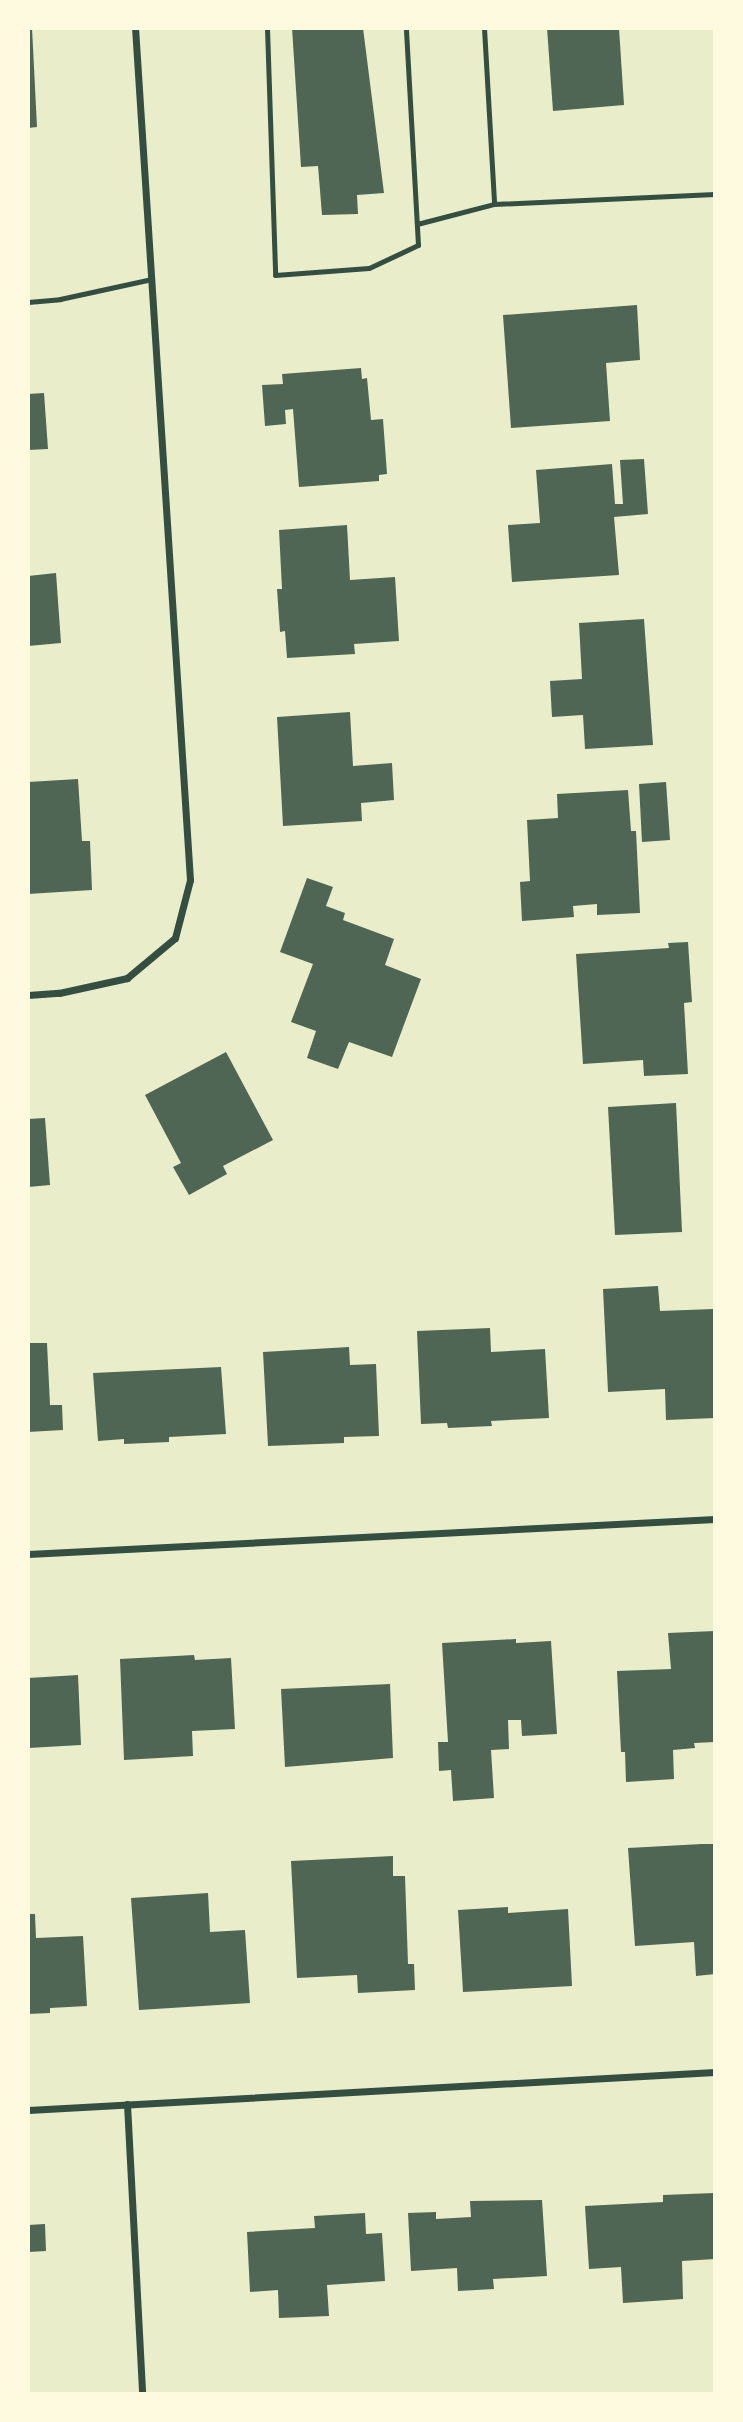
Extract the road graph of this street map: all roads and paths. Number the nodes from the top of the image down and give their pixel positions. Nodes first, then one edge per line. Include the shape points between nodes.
1 (135, 28) edge
2 (267, 28) edge
3 (406, 28) edge
4 (484, 28) edge
5 (715, 194) edge
6 (494, 204) junction
7 (417, 224) junction
8 (152, 279) junction
9 (28, 302) edge
10 (28, 995) edge
11 (715, 1519) edge
12 (28, 1554) edge
13 (715, 2072) edge
14 (127, 2104) junction
15 (28, 2110) edge
16 (142, 2394) edge

1 - 8 street
2 - 7 lane via 275,275 369,268 418,245
3 - 7 lane
4 - 6 lane
5 - 6 lane
6 - 7 lane
8 - 9 lane
8 - 10 street via 190,880 175,938 127,978
11 - 12 street
13 - 14 street
14 - 15 street
14 - 16 street

